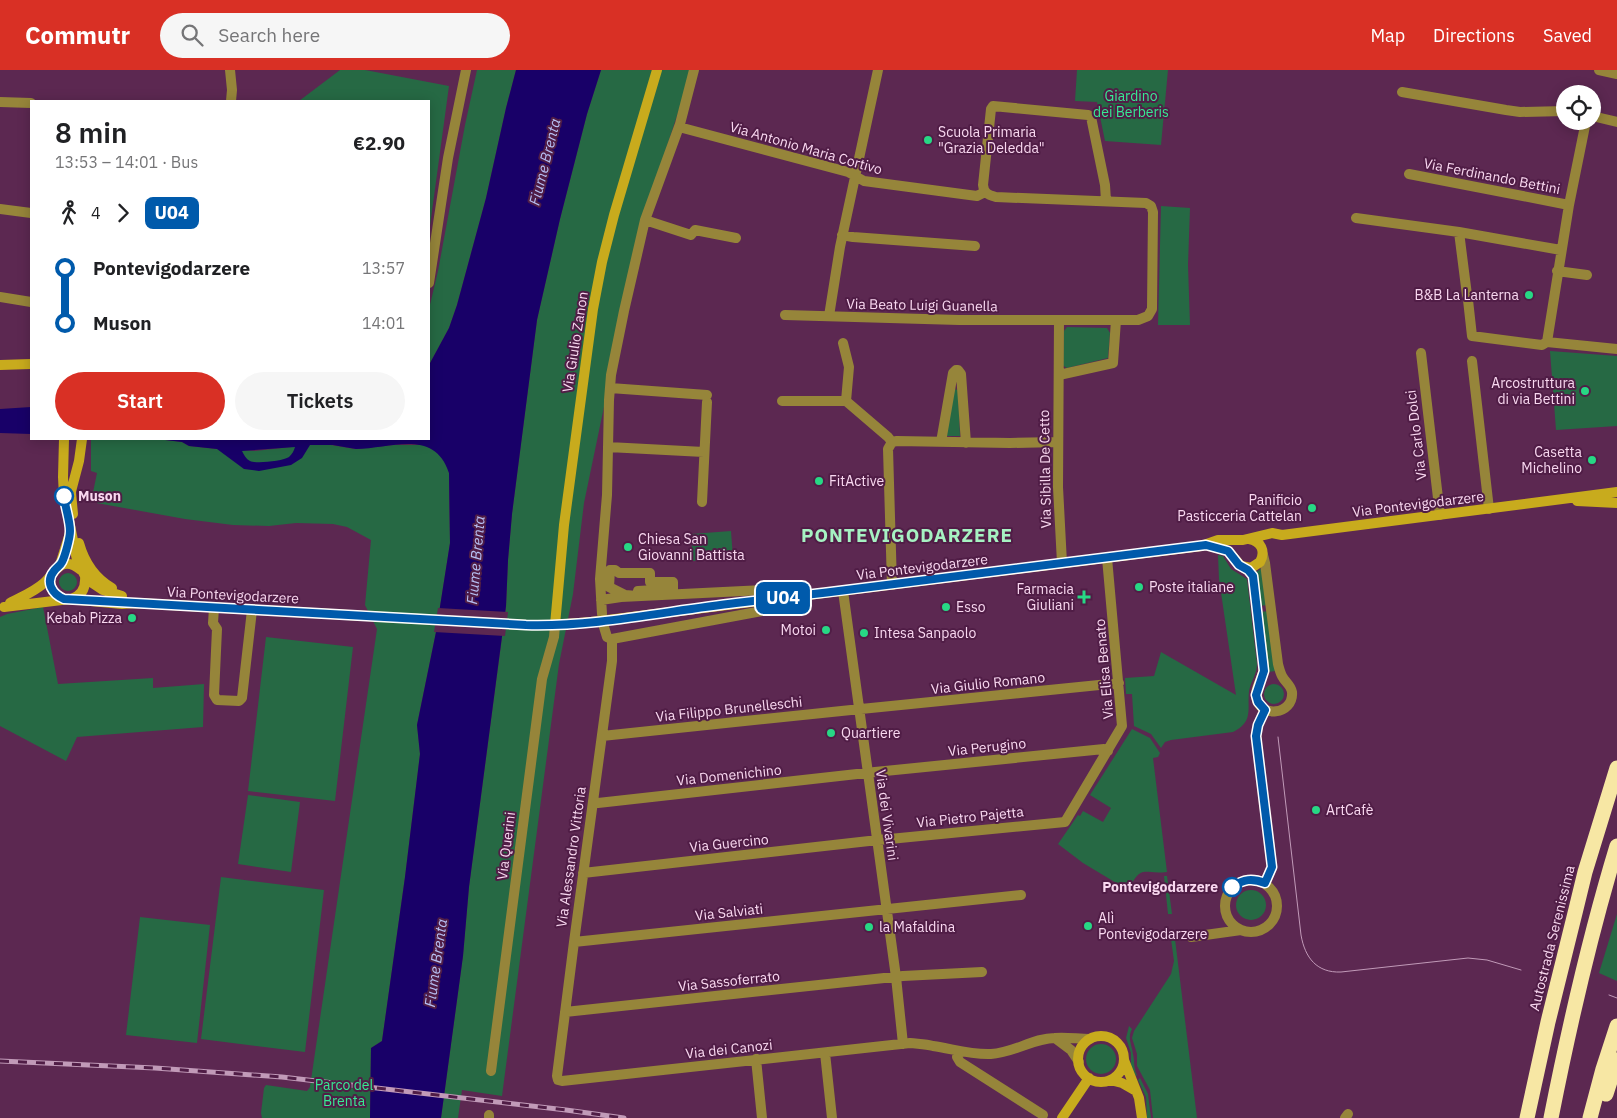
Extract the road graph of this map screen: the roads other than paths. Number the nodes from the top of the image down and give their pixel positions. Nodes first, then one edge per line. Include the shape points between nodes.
1 (230, 70) edge
2 (466, 70) edge
3 (657, 70) edge
4 (694, 70) edge
5 (878, 70) edge
6 (1598, 70) edge
7 (1617, 74) edge
8 (1402, 92) dead end
9 (231, 100) edge
10 (0, 102) edge
11 (30, 103) edge
12 (1556, 111) edge
13 (1601, 118) edge
14 (1617, 122) edge
15 (679, 127) junction
16 (1584, 130) edge
17 (1409, 174) dead end
18 (856, 176) junction
19 (985, 192) junction
20 (1106, 201) junction
21 (1569, 205) junction
22 (0, 208) edge
23 (30, 212) edge
24 (1356, 218) dead end
25 (645, 220) junction
26 (1459, 232) junction
27 (842, 235) junction
28 (736, 238) dead end
29 (975, 246) dead end
30 (1561, 250) junction
31 (1557, 271) junction
32 (1587, 275) dead end
33 (430, 276) edge
34 (0, 297) edge
35 (30, 302) edge
36 (785, 315) dead end
37 (829, 316) junction
38 (1059, 320) junction
39 (1116, 320) junction
40 (1547, 342) junction
41 (843, 343) dead end
42 (1617, 349) edge
43 (1420, 353) dead end
44 (1472, 361) dead end
45 (30, 364) edge
46 (0, 365) edge
47 (18, 365) junction
48 (30, 371) edge
49 (1059, 375) junction
50 (610, 388) junction
51 (782, 400) dead end
52 (846, 401) junction
53 (64, 441) edge
54 (82, 441) edge
55 (892, 442) junction
56 (941, 442) junction
57 (1058, 442) junction
58 (966, 443) junction
59 (608, 447) junction
60 (704, 452) junction
61 (71, 492) junction
62 (1617, 492) edge
63 (1559, 500) junction
64 (702, 502) dead end
65 (1617, 503) edge
66 (1489, 508) junction
67 (67, 512) junction
68 (1440, 515) junction
69 (70, 532) junction
70 (1282, 535) junction
71 (1246, 539) junction
72 (1206, 545) junction
73 (1263, 554) junction
74 (1234, 557) junction
75 (1107, 558) junction
76 (1062, 563) junction
77 (60, 565) junction
78 (1244, 568) junction
79 (83, 573) junction
80 (51, 574) junction
81 (600, 579) junction
82 (673, 582) joint
83 (892, 584) junction
84 (843, 591) junction
85 (122, 596) junction
86 (790, 597) junction
87 (622, 598) junction
88 (67, 599) junction
89 (601, 600) junction
90 (136, 603) junction
91 (2, 607) edge
92 (214, 608) junction
93 (252, 610) junction
94 (602, 614) dead end
95 (555, 625) junction
96 (604, 627) dead end
97 (612, 638) junction
98 (1284, 679) junction
99 (1119, 684) junction
100 (1259, 684) junction
101 (859, 709) junction
102 (1265, 710) junction
103 (602, 736) junction
104 (1108, 751) junction
105 (1617, 768) edge
106 (868, 773) junction
107 (593, 801) junction
108 (1065, 822) joint
109 (877, 840) junction
110 (1617, 846) edge
111 (583, 873) junction
112 (1265, 883) junction
113 (1022, 895) dead end
114 (886, 910) junction
115 (1225, 911) junction
116 (1241, 930) junction
117 (1212, 934) junction
118 (1191, 937) dead end
119 (574, 942) junction
120 (982, 972) dead end
121 (896, 977) junction
122 (565, 1012) junction
123 (1617, 1026) edge
124 (1055, 1038) junction
125 (1090, 1039) junction
126 (903, 1044) junction
127 (958, 1051) junction
128 (824, 1053) junction
129 (756, 1059) junction
130 (1124, 1059) junction
131 (1617, 1060) edge
132 (1079, 1062) junction
133 (491, 1071) dead end
134 (1089, 1078) junction
135 (558, 1080) joint
136 (1110, 1080) junction
137 (1136, 1091) junction
138 (1042, 1115) dead end
139 (762, 1118) edge
140 (832, 1118) edge
141 (1062, 1118) edge
142 (1142, 1118) edge
143 (1527, 1118) edge
144 (1551, 1118) edge
145 (1590, 1118) edge
146 (1599, 1118) edge

1 - 9 street
2 - 33 street via 448,158
3 - 95 main road, Via Giulio Zanon via 614,215 593,309 564,524
4 - 15 street
5 - 18 street
6 - 7 street
8 - 12 street via 1520,112
10 - 11 street
13 - 14 street
15 - 18 street, Via Antonio Maria Cortivo via 826,165
15 - 25 street
16 - 21 street, Via Ferdinando Bettini
17 - 21 street, Via Ferdinando Bettini
18 - 19 street, Via Antonio Maria Cortivo via 864,181 933,191 977,196
18 - 27 street
19 - 20 street, Via Antonio Maria Cortivo via 996,197
19 - 20 street via 990,109 993,106 1088,114
20 - 39 street, Via Antonio Maria Cortivo via 1146,203 1153,212 1152,309 1144,319
21 - 30 street, Via Ferdinando Bettini
22 - 23 street
24 - 26 street
25 - 28 street via 691,235 695,230
25 - 50 street
26 - 30 street
26 - 40 street via 1472,336 1542,345
27 - 29 street
27 - 37 street
30 - 31 street, Via Ferdinando Bettini
31 - 32 street
31 - 40 street, Via Ferdinando Bettini
34 - 35 street
36 - 37 street, Via Beato Luigi Guanella
37 - 38 street, Via Beato Luigi Guanella
38 - 39 street
38 - 49 street, Via Sibilla De Cetto
39 - 49 street via 1113,363
40 - 42 street
41 - 52 street via 849,367
43 - 68 street, Via Carlo Dolci
44 - 66 street
45 - 47 main road
46 - 47 main road
47 - 48 main road
49 - 57 street, Via Sibilla De Cetto
50 - 59 street
50 - 60 street via 707,399
51 - 52 street
52 - 55 street
53 - 67 main road, Via Pontevigodarzere via 63,483
54 - 61 main road, Via Pontevigodarzere
55 - 56 street
55 - 83 street via 888,449
56 - 58 street
56 - 58 street via 953,373 958,370 961,374
57 - 58 street
57 - 76 street, Via Sibilla De Cetto
59 - 60 street
59 - 81 street
60 - 64 street
61 - 67 main road, Via Pontevigodarzere
61 - 85 main road via 81,551 97,576
62 - 63 main road, Via Pontevigodarzere
63 - 65 main road, Via Pontevigodarzere
63 - 66 main road, Via Pontevigodarzere
66 - 68 main road, Via Pontevigodarzere
67 - 69 main road, Via Pontevigodarzere
68 - 70 main road, Via Pontevigodarzere
69 - 77 main road, Via Pontevigodarzere
69 - 79 main road, Via Pontevigodarzere
70 - 71 main road, Via Pontevigodarzere via 1272,533
70 - 73 main road via 1267,544
71 - 72 main road, Via Pontevigodarzere via 1218,540
71 - 73 main road via 1257,542
71 - 74 main road via 1236,545
72 - 74 main road, Via Pontevigodarzere via 1224,549
72 - 75 main road, Via Pontevigodarzere
73 - 78 main road via 1255,567
73 - 98 street via 1278,664
74 - 78 main road, Via Pontevigodarzere
75 - 76 main road, Via Pontevigodarzere
75 - 99 street, Via Elisa Benato
76 - 83 main road, Via Pontevigodarzere
77 - 79 main road via 71,564
77 - 80 main road, Via Pontevigodarzere
78 - 100 street via 1253,579 1264,666
79 - 85 main road via 102,590
79 - 88 main road via 86,582 81,594
80 - 88 main road via 52,590
80 - 91 main road, Via Pontevigodarzere via 31,592
81 - 87 street via 606,588
81 - 89 street
82 - 82 street via 650,582 650,573 610,570 609,587 625,595 637,596 638,591 673,589
83 - 84 main road, Via Pontevigodarzere
84 - 86 main road, Via Pontevigodarzere
84 - 101 street, Via dei Vivarini
85 - 90 main road
86 - 87 street, Via Pontevigodarzere via 764,590
86 - 95 main road, Via Pontevigodarzere
86 - 97 street, Via Pontevigodarzere via 767,610
87 - 89 street, Via Pontevigodarzere
88 - 90 main road, Via Pontevigodarzere
88 - 91 main road, Via Pontevigodarzere
89 - 94 street
90 - 92 main road, Via Pontevigodarzere
92 - 93 main road, Via Pontevigodarzere
92 - 93 street via 213,623 218,629 214,695 217,700 239,701 242,698
93 - 95 main road, Via Pontevigodarzere
95 - 133 street, Via Querini via 541,687
96 - 97 street via 607,637
97 - 103 street, Via Alessandro Vittoria
98 - 100 street via 1269,677
98 - 102 street via 1292,689 1289,705 1276,712
99 - 101 street, Via Giulio Romano
99 - 104 street, Via Elisa Benato via 1122,726
100 - 102 street via 1257,698
101 - 103 street, Via Filippo Brunelleschi
101 - 106 street, Via dei Vivarini
102 - 112 street via 1256,736 1272,867
103 - 107 street, Via Alessandro Vittoria
104 - 106 street, Via Perugino
104 - 108 street, Via Elisa Benato
105 - 143 highway, Autostrada Serenissima via 1585,872
106 - 107 street, Via Domenichino
106 - 109 street, Via dei Vivarini
107 - 111 street, Via Alessandro Vittoria
108 - 109 street, Via Pietro Pajetta
109 - 111 street, Via Guercino
109 - 114 street, Via dei Vivarini
110 - 144 highway via 1576,1003
111 - 119 street, Via Alessandro Vittoria
112 - 115 street via 1248,879 1232,887 1227,894
112 - 116 street via 1275,896 1276,914 1266,927 1258,931
113 - 114 street, Via Salviati
114 - 119 street, Via Salviati
114 - 121 street, Via dei Vivarini
115 - 116 street via 1228,919
115 - 117 street via 1218,929
116 - 117 street
117 - 118 street
119 - 122 street, Via Alessandro Vittoria
120 - 121 street, Via Sassoferrato
121 - 122 street, Via Sassoferrato
121 - 126 street, Via dei Vivarini
122 - 135 street, Via Alessandro Vittoria
123 - 145 highway
124 - 125 street, Via dei Canozi
124 - 127 street, Via dei Canozi via 1010,1052 978,1054
124 - 132 street via 1071,1050
125 - 130 main road via 1102,1036 1113,1039 1123,1051
125 - 132 main road via 1081,1048
126 - 127 street, Via dei Canozi
126 - 128 street, Via dei Canozi
127 - 138 street via 960,1062
128 - 129 street, Via dei Canozi
128 - 140 street
129 - 135 street, Via dei Canozi
129 - 139 street
130 - 136 main road via 1120,1072
130 - 137 main road
131 - 146 highway
132 - 134 main road
134 - 136 main road via 1103,1082
134 - 141 main road
136 - 137 main road
137 - 142 main road

